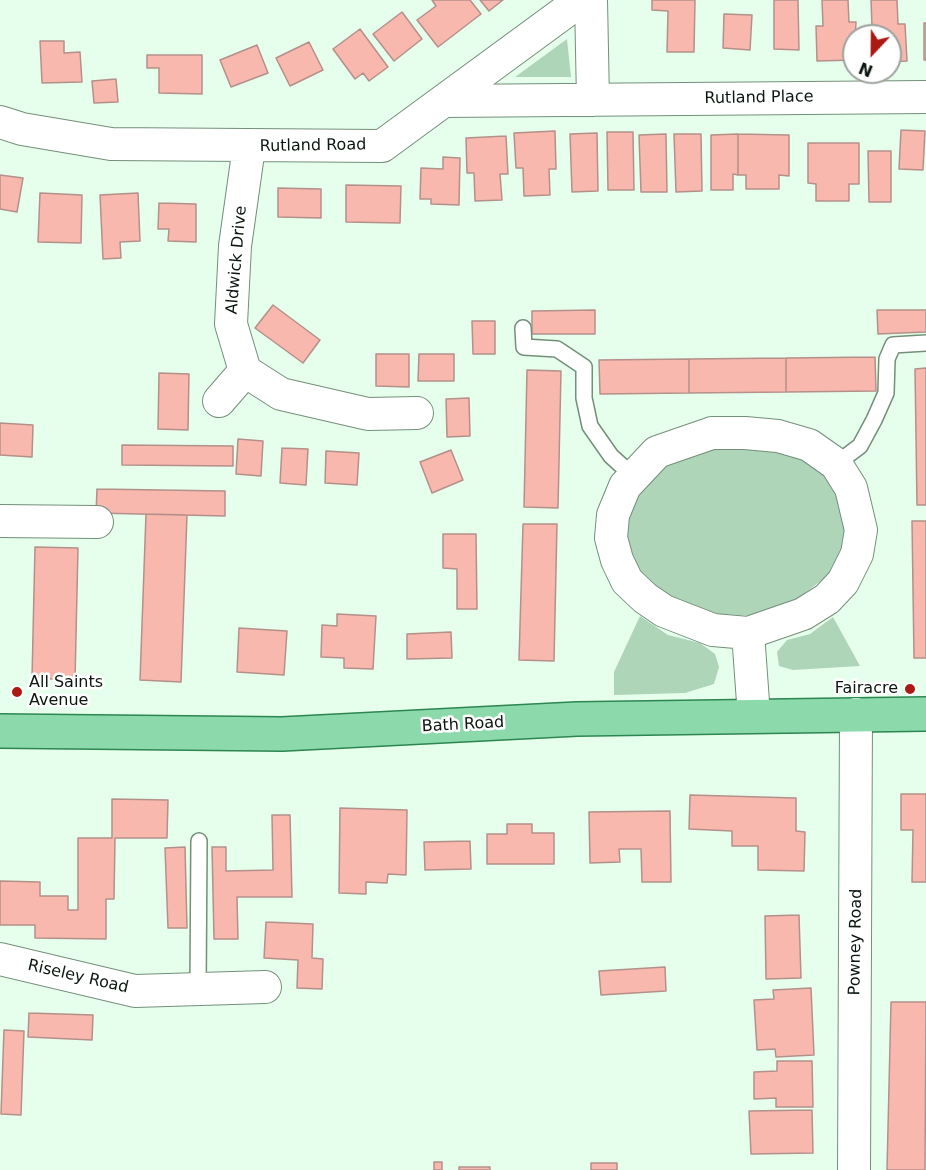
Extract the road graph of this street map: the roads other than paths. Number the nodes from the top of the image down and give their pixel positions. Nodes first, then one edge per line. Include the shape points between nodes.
1 (581, 0) edge
2 (591, 0) edge
3 (926, 97) edge
4 (593, 100) junction
5 (444, 101) junction
6 (0, 122) edge
7 (249, 147) junction
8 (523, 328) dead end
9 (926, 344) edge
10 (245, 371) junction
11 (219, 401) dead end
12 (417, 412) dead end
13 (836, 464) junction
14 (633, 476) junction
15 (0, 521) edge
16 (97, 522) dead end
17 (748, 633) junction
18 (856, 714) junction
19 (926, 714) edge
20 (754, 716) junction
21 (0, 731) edge
22 (199, 841) dead end
23 (0, 959) edge
24 (265, 987) dead end
25 (198, 989) junction
26 (854, 1170) edge

1 - 5 street, Rutland Road
2 - 4 street
3 - 4 street, Rutland Place
4 - 5 street, Rutland Place
5 - 7 street, Rutland Road via 382,146
6 - 7 street, Rutland Road via 111,144
7 - 10 street, Aldwick Drive via 235,246 231,324
8 - 14 lane via 524,347 557,349 584,367 584,398 590,426 611,456
9 - 13 lane via 893,345 887,359 886,393 874,420 860,446
10 - 11 street
10 - 12 street via 281,394 368,414
13 - 14 street via 809,445 778,436 712,433 657,452
13 - 17 street via 851,488 861,530 857,554 843,582 803,615
14 - 17 street via 613,515 611,538 627,581 645,598 684,621 713,630
15 - 16 street
17 - 20 street
18 - 19 main road, Bath Road
18 - 20 main road, Bath Road
18 - 26 street, Powney Road
20 - 21 main road, Bath Road via 577,719 282,734
22 - 25 lane
23 - 25 street, Riseley Road via 135,991
24 - 25 street, Riseley Road

